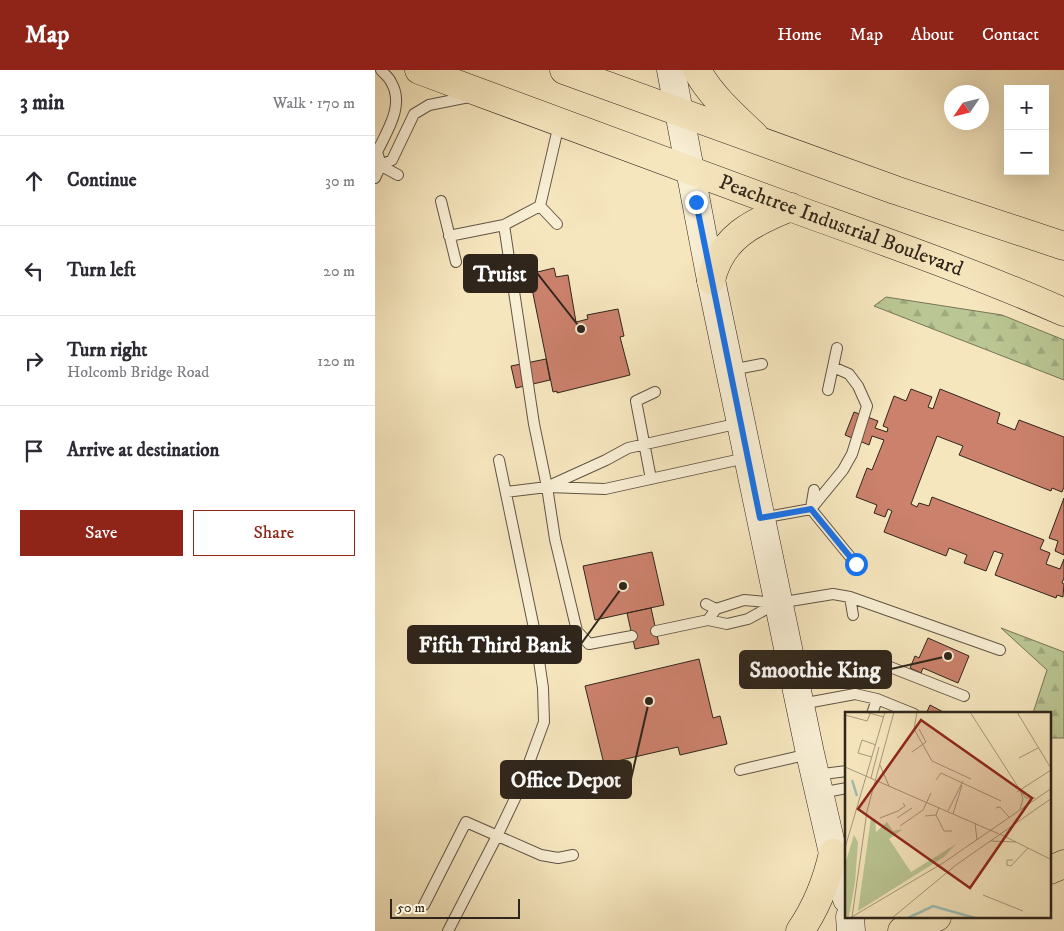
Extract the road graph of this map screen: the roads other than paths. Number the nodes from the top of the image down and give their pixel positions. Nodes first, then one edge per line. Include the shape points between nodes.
1 (381, 70) edge
2 (419, 70) edge
3 (564, 70) edge
4 (671, 70) edge
5 (697, 70) edge
6 (488, 96) junction
7 (678, 112) junction
8 (559, 122) junction
9 (763, 142) junction
10 (378, 164) edge
11 (689, 170) junction
12 (398, 174) dead end
13 (375, 178) edge
14 (441, 200) dead end
15 (540, 206) junction
16 (791, 207) junction
17 (557, 224) dead end
18 (504, 225) junction
19 (449, 236) junction
20 (1064, 246) edge
21 (456, 262) dead end
22 (711, 280) junction
23 (1064, 312) edge
24 (837, 348) dead end
25 (762, 364) dead end
26 (833, 367) junction
27 (730, 370) junction
28 (828, 390) dead end
29 (655, 392) dead end
30 (741, 423) junction
31 (644, 445) junction
32 (748, 458) junction
33 (499, 460) dead end
34 (651, 479) junction
35 (547, 487) junction
36 (814, 490) dead end
37 (506, 492) junction
38 (811, 509) junction
39 (760, 518) junction
40 (856, 564) dead end
41 (850, 597) junction
42 (779, 603) junction
43 (853, 615) dead end
44 (708, 620) junction
45 (656, 631) dead end
46 (632, 636) dead end
47 (1000, 650) dead end
48 (862, 656) dead end
49 (964, 696) dead end
50 (877, 699) junction
51 (799, 704) junction
52 (873, 712) edge
53 (910, 712) edge
54 (740, 770) dead end
55 (845, 771) edge
56 (814, 774) junction
57 (845, 787) edge
58 (497, 836) junction
59 (833, 853) junction
60 (573, 855) dead end
61 (1064, 864) edge
62 (1051, 870) edge
63 (845, 892) edge
64 (424, 905) dead end
65 (850, 918) edge
66 (934, 918) edge
67 (449, 931) edge
68 (800, 931) edge
69 (851, 931) edge
70 (902, 931) edge

1 - 10 lane via 392,82 397,101 393,120 377,152
2 - 6 highway, Peachtree Industrial Boulevard
3 - 7 highway
4 - 7 main road
5 - 9 highway via 727,108
6 - 8 highway, Peachtree Industrial Boulevard
6 - 10 lane via 429,105 414,114 392,160
7 - 9 highway
7 - 11 main road
8 - 11 highway, Peachtree Industrial Boulevard
8 - 15 lane
9 - 20 highway
10 - 12 lane
10 - 13 lane
11 - 16 highway, Peachtree Industrial Boulevard
11 - 22 main road
14 - 19 lane
15 - 17 lane
15 - 18 lane
16 - 22 highway via 763,218 733,240 715,265
16 - 23 highway, Peachtree Industrial Boulevard
18 - 19 lane
18 - 35 lane via 534,424
19 - 21 lane
22 - 27 main road
24 - 26 lane
25 - 27 lane
26 - 28 lane
26 - 38 lane via 849,374 867,406 852,454
27 - 30 main road
29 - 31 lane via 636,401
30 - 31 lane
30 - 32 main road
31 - 34 lane
31 - 35 lane via 628,448
32 - 34 lane
32 - 39 main road
33 - 37 lane
34 - 35 lane via 605,489
35 - 37 lane
35 - 46 lane via 555,539 577,631 589,644
36 - 38 lane
37 - 58 lane via 535,633 544,722 519,790
38 - 39 lane
38 - 40 lane
39 - 42 main road
41 - 42 lane via 833,594
41 - 43 lane
41 - 47 lane
42 - 44 lane via 748,620 727,624
42 - 44 lane via 744,600 711,607
42 - 51 main road
44 - 45 lane
48 - 49 lane
50 - 51 lane via 855,694
50 - 52 lane
50 - 53 lane
51 - 56 main road
54 - 56 lane
55 - 56 lane
56 - 57 lane
56 - 59 main road
58 - 60 lane via 541,855 558,858
58 - 64 lane via 466,822
58 - 67 lane
59 - 63 main road
59 - 68 highway via 817,900
61 - 62 highway
65 - 69 main road
66 - 70 highway

